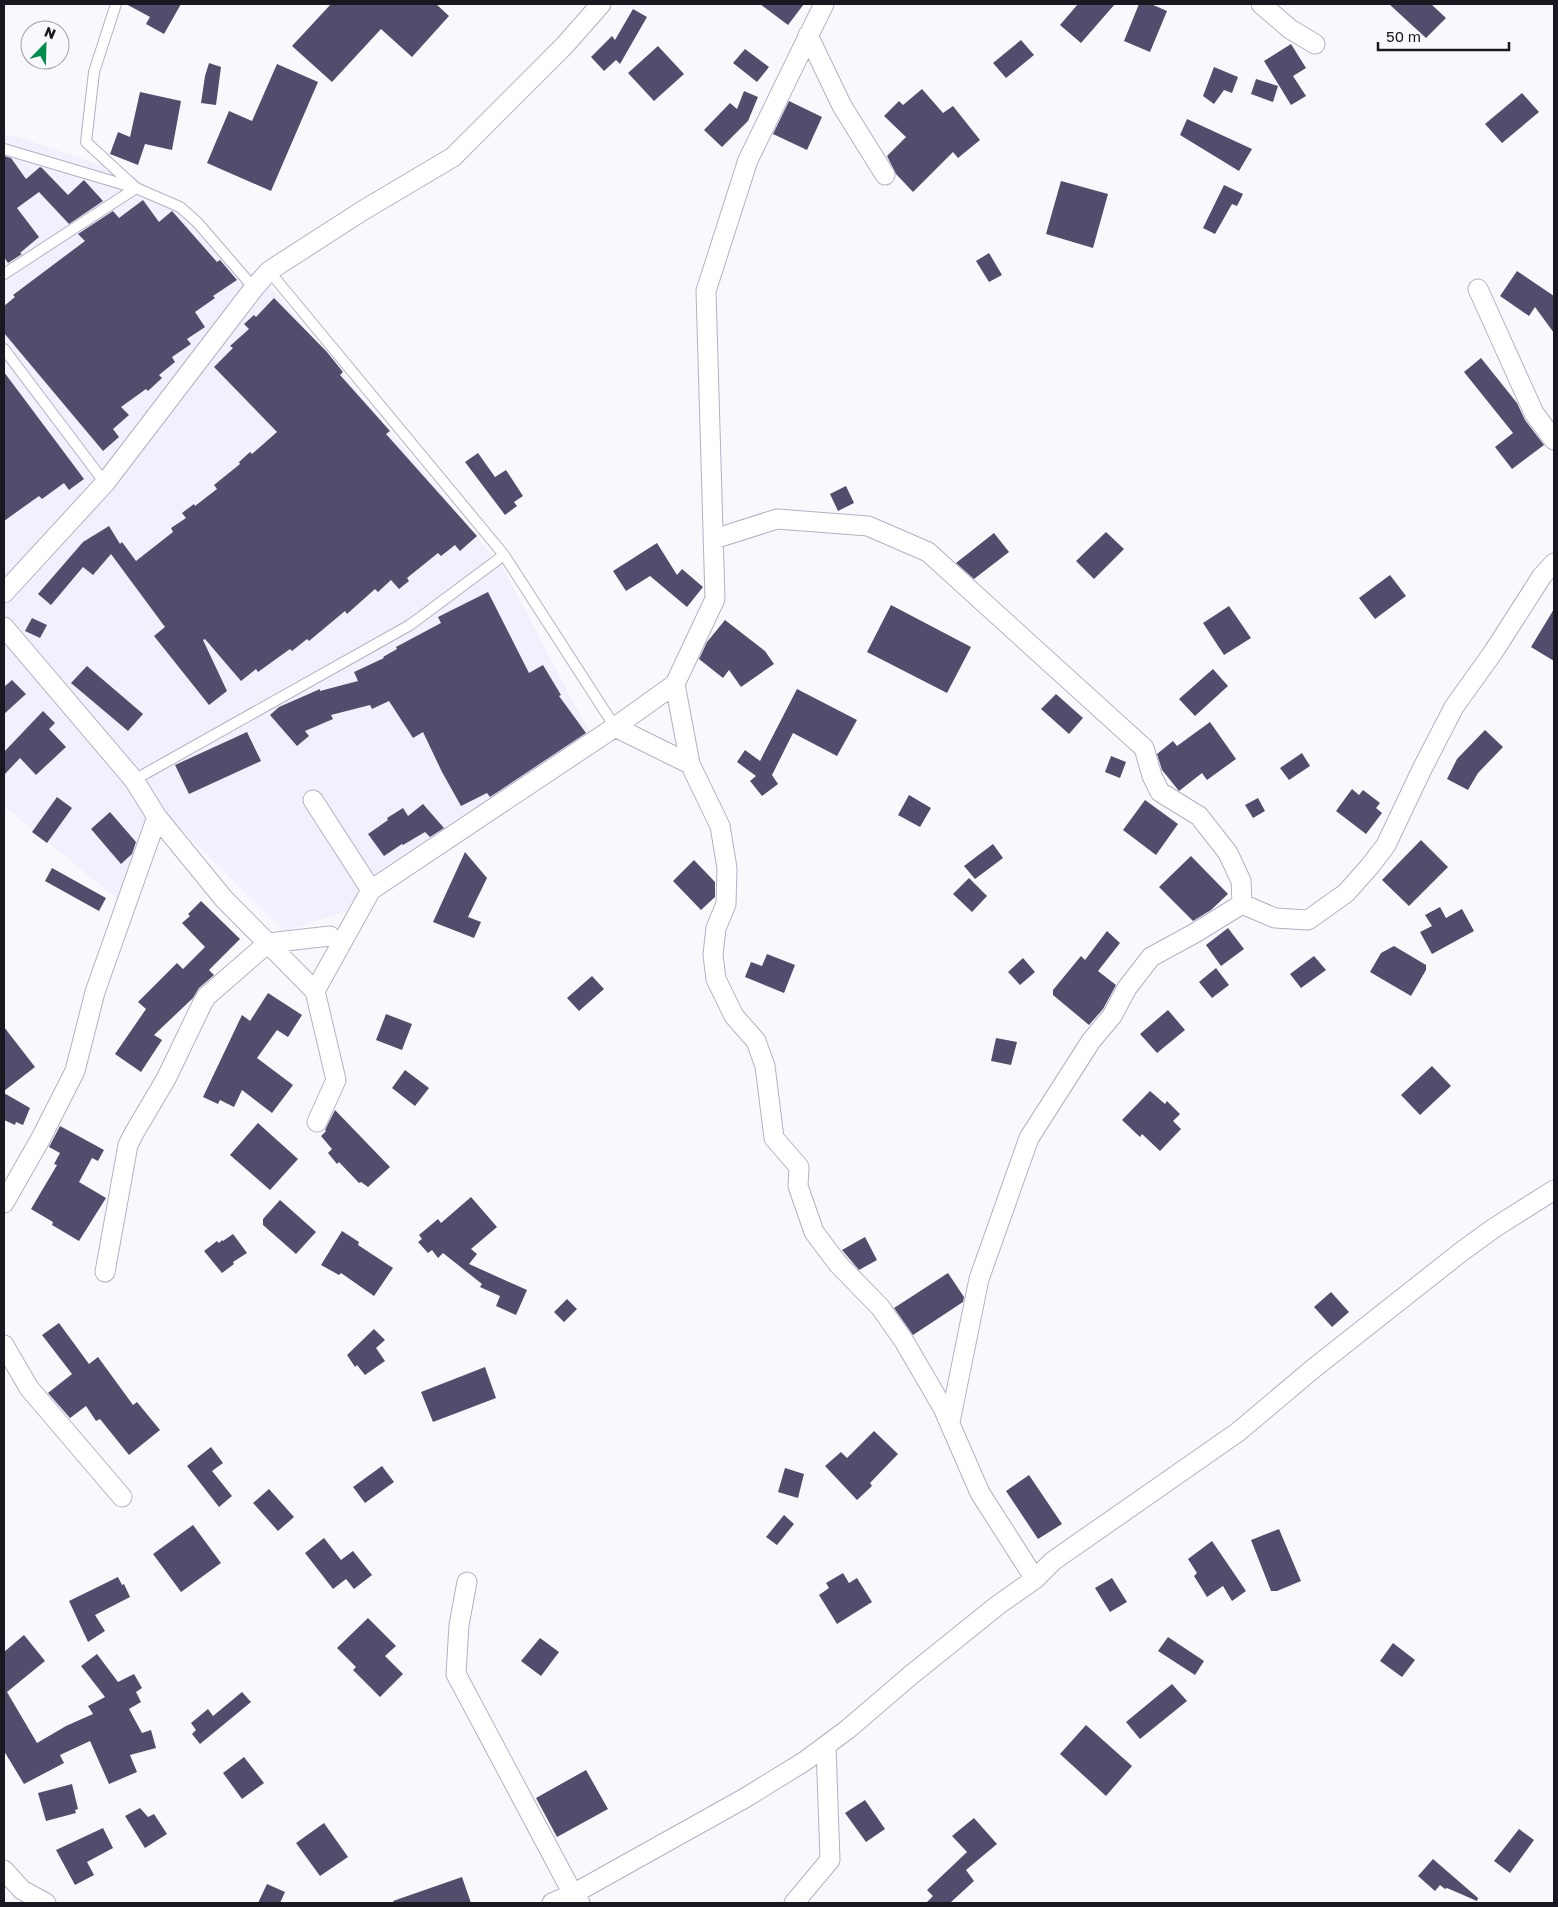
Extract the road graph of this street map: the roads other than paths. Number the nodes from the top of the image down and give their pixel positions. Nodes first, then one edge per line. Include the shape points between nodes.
1 (116, 4) edge
2 (601, 4) edge
3 (824, 4) edge
4 (1261, 4) edge
5 (808, 36) junction
6 (1315, 44) dead end
7 (4, 149) edge
8 (885, 175) dead end
9 (136, 188) junction
10 (269, 270) junction
11 (4, 274) edge
12 (254, 288) junction
13 (1478, 289) dead end
14 (4, 349) edge
15 (1554, 440) edge
16 (106, 483) junction
17 (714, 539) junction
18 (504, 555) junction
19 (1554, 563) edge
20 (4, 593) edge
21 (4, 627) edge
22 (675, 684) junction
23 (615, 727) junction
24 (690, 764) junction
25 (134, 780) junction
26 (313, 800) dead end
27 (157, 817) junction
28 (371, 890) junction
29 (1242, 904) junction
30 (330, 936) dead end
31 (268, 943) junction
32 (315, 990) junction
33 (317, 1122) dead end
34 (1554, 1190) edge
35 (4, 1203) edge
36 (105, 1272) dead end
37 (4, 1345) edge
38 (950, 1422) junction
39 (122, 1497) dead end
40 (1035, 1579) junction
41 (467, 1582) dead end
42 (826, 1746) junction
43 (4, 1870) edge
44 (24, 1896) edge
45 (576, 1898) edge
46 (46, 1903) edge
47 (552, 1903) edge
48 (794, 1903) edge

1 - 9 lane via 94,72 86,142
2 - 10 street via 565,45 453,156
3 - 5 street
4 - 6 street via 1290,29
5 - 8 street via 842,106
5 - 17 street via 748,160 706,291
7 - 9 lane
9 - 11 lane
9 - 12 lane via 180,207
10 - 12 street
10 - 18 lane
12 - 16 street
13 - 15 street via 1534,413
14 - 16 lane
16 - 20 street
17 - 22 street via 714,599
17 - 29 street via 777,519 868,526 928,552 1144,748 1160,792 1200,816 1228,853 1241,881
18 - 23 lane
18 - 25 lane via 410,625
19 - 29 street via 1454,707 1386,845 1346,893 1308,920 1275,918
21 - 25 street
22 - 23 street
22 - 24 street
23 - 24 street
23 - 28 street
24 - 38 street via 720,826 727,868 726,904 716,928 713,955 716,979 734,1016 756,1041 765,1066 774,1138 799,1167 798,1186 814,1232 838,1264 880,1307
25 - 27 street
26 - 28 street
27 - 31 street via 224,899
27 - 35 street via 95,992 75,1071
28 - 32 street
29 - 38 street via 1151,957 1127,988 1112,1016 1090,1041 1029,1138 978,1279
30 - 31 street
31 - 32 street
31 - 36 street via 203,1002 166,1079 128,1145
32 - 33 street via 336,1080
34 - 40 street via 1461,1252 1238,1432 1053,1561
37 - 39 street via 29,1388
38 - 40 street via 980,1493
40 - 42 street via 991,1610
41 - 45 street via 459,1624 456,1674
42 - 45 street
42 - 48 street via 830,1860
43 - 44 street
44 - 46 street
45 - 47 street

